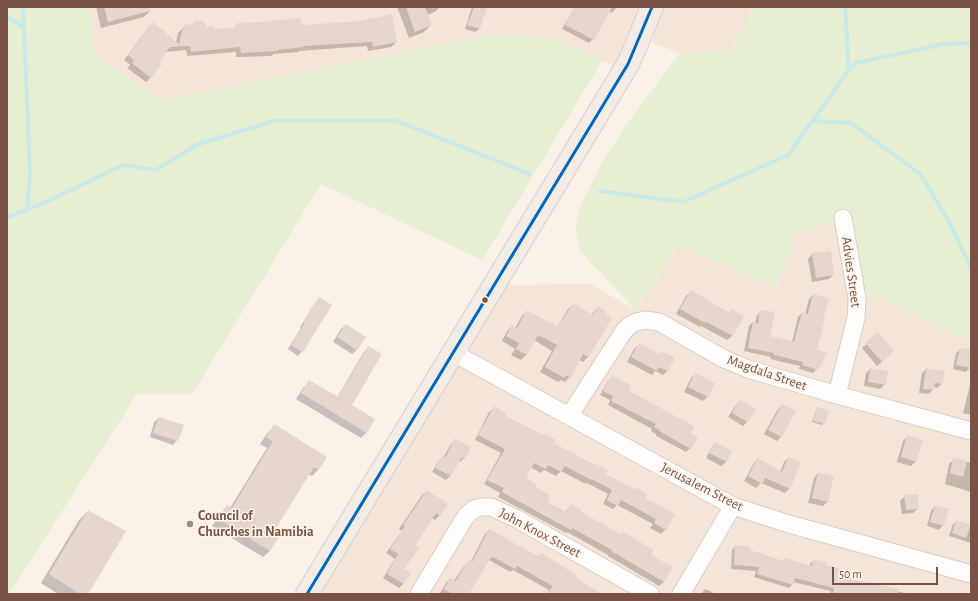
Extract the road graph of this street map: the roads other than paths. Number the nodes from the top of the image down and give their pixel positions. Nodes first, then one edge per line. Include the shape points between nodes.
1 (652, 7) edge
2 (843, 218) dead end
3 (452, 352) junction
4 (837, 395) junction
5 (569, 416) junction
6 (971, 431) edge
7 (733, 506) junction
8 (971, 574) edge
9 (307, 594) edge
10 (419, 594) edge
11 (650, 594) edge
12 (681, 594) edge

1 - 3 main road via 628,64
2 - 4 street, Advies Street via 857,308
3 - 5 street, Jerusalem Street
3 - 9 main road
4 - 5 street, Magdala Street via 748,369 724,359 659,322 645,320 630,325 624,331
4 - 6 street, Magdala Street
5 - 7 street, Jerusalem Street
7 - 8 street, Jerusalem Street
7 - 12 street
10 - 11 street, John Knox Street via 466,516 474,509 491,507

